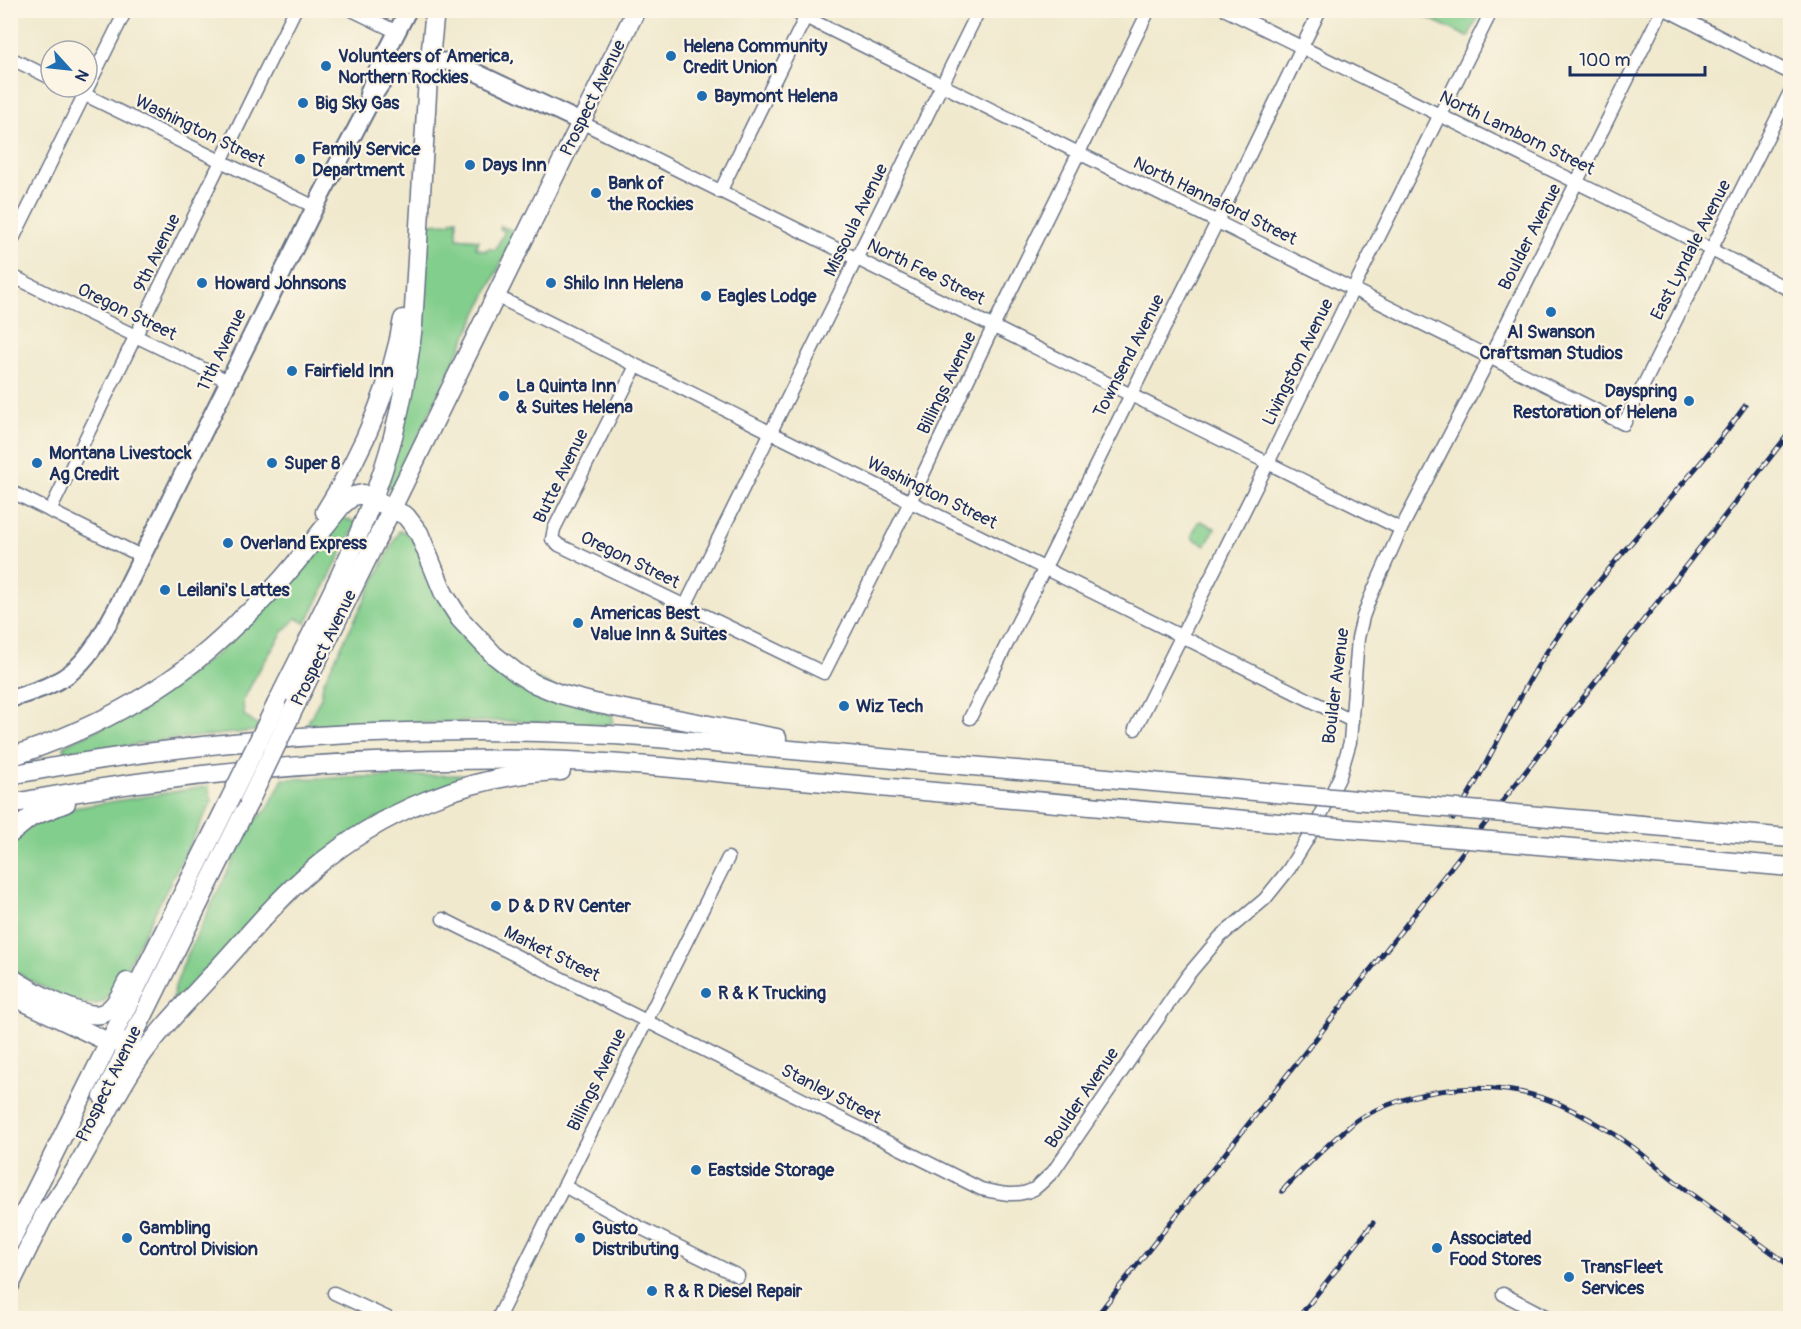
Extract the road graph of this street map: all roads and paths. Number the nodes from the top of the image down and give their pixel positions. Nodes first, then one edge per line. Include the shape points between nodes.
1 (126, 10) edge
2 (295, 10) edge
3 (352, 10) edge
4 (408, 10) edge
5 (435, 10) edge
6 (636, 10) edge
7 (790, 10) edge
8 (979, 10) edge
9 (1149, 10) edge
10 (1226, 10) edge
11 (1320, 10) edge
12 (1492, 10) edge
13 (1662, 10) edge
14 (1668, 10) edge
15 (807, 14) edge
16 (397, 32) junction
17 (1302, 46) junction
18 (10, 58) edge
19 (430, 63) junction
20 (99, 66) edge
21 (39, 72) edge
22 (1791, 73) edge
23 (942, 86) junction
24 (1791, 92) edge
25 (83, 99) edge
26 (93, 99) edge
27 (1440, 115) junction
28 (581, 122) junction
29 (356, 130) junction
30 (1080, 154) junction
31 (221, 162) junction
32 (1577, 184) junction
33 (720, 192) junction
34 (315, 207) junction
35 (1217, 222) junction
36 (419, 238) junction
37 (10, 245) edge
38 (1711, 250) junction
39 (857, 259) junction
40 (10, 274) edge
41 (1353, 289) junction
42 (1791, 290) edge
43 (496, 296) junction
44 (993, 327) junction
45 (136, 337) junction
46 (1490, 357) junction
47 (636, 366) junction
48 (228, 381) junction
49 (1129, 395) junction
50 (1624, 424) joint
51 (770, 432) junction
52 (1268, 463) junction
53 (10, 491) edge
54 (373, 499) junction
55 (910, 502) junction
56 (392, 509) junction
57 (50, 511) junction
58 (1401, 529) junction
59 (552, 538) joint
60 (141, 556) junction
61 (1045, 569) junction
62 (685, 606) junction
63 (238, 623) junction
64 (1180, 636) junction
65 (824, 673) joint
66 (10, 699) edge
67 (970, 718) dead end
68 (1352, 721) junction
69 (1135, 729) dead end
70 (821, 752) junction
71 (10, 757) edge
72 (650, 767) junction
73 (10, 775) edge
74 (178, 777) junction
75 (10, 804) edge
76 (10, 834) edge
77 (1791, 838) edge
78 (208, 844) junction
79 (728, 858) dead end
80 (1791, 867) edge
81 (443, 919) dead end
82 (10, 977) edge
83 (10, 995) edge
84 (646, 1020) junction
85 (138, 1026) junction
86 (110, 1042) junction
87 (564, 1186) junction
88 (1002, 1194) joint
89 (43, 1218) junction
90 (10, 1242) edge
91 (738, 1276) dead end
92 (10, 1284) edge
93 (334, 1293) dead end
94 (1503, 1294) dead end
95 (388, 1318) edge
96 (498, 1318) edge
97 (1549, 1318) edge

1 - 20 street
2 - 31 street, 9th Avenue
3 - 16 street
4 - 16 main road, 11th Avenue
5 - 19 highway, Prospect Avenue
6 - 28 highway, Prospect Avenue
7 - 15 street, North Hannaford Street
8 - 23 street, Missoula Avenue
9 - 30 street, Billings Avenue
10 - 17 street, North Lamborn Street
11 - 17 street, Townsend Avenue
12 - 27 street, Livingston Avenue
13 - 32 street, Boulder Avenue
14 - 22 street
15 - 23 street, North Hannaford Street
15 - 33 street
16 - 29 main road, 11th Avenue via 375,75
17 - 27 street, North Lamborn Street
17 - 35 street, Townsend Avenue
18 - 21 street
19 - 28 main road, North Fee Street via 454,62
19 - 29 main road, 11th Avenue via 403,69 386,79
19 - 36 highway, Prospect Avenue
23 - 30 street, North Hannaford Street
23 - 39 street, Missoula Avenue
24 - 38 street, East Lyndale Avenue
25 - 37 street
26 - 31 street, Washington Street
27 - 32 street, North Lamborn Street
27 - 41 street, Livingston Avenue
28 - 33 street, North Fee Street
28 - 43 highway, Prospect Avenue
29 - 34 main road, 11th Avenue
30 - 35 street, North Hannaford Street
30 - 44 street, Billings Avenue
31 - 34 street, Washington Street
31 - 45 street, 9th Avenue
32 - 38 street, North Lamborn Street
32 - 46 street, Boulder Avenue
33 - 39 street, North Fee Street
34 - 48 main road, 11th Avenue
35 - 41 street, North Hannaford Street
35 - 49 street, Townsend Avenue
36 - 54 highway, Prospect Avenue via 405,383
36 - 63 highway via 394,360 366,436 314,530
38 - 42 street, North Lamborn Street
38 - 50 street, East Lyndale Avenue
39 - 44 street, North Fee Street
39 - 51 street, Missoula Avenue
40 - 45 street, Oregon Street
41 - 46 street, North Hannaford Street
41 - 52 street, Livingston Avenue
43 - 47 street, Washington Street
43 - 56 highway, Prospect Avenue
44 - 49 street, North Fee Street
44 - 55 street, Billings Avenue
45 - 48 street, Oregon Street
45 - 57 street, 9th Avenue
46 - 50 street, North Hannaford Street
46 - 58 street, Boulder Avenue
47 - 51 street, Washington Street
47 - 59 street, Butte Avenue
48 - 60 main road, 11th Avenue
49 - 52 street, North Fee Street
49 - 61 street, Townsend Avenue
51 - 55 street, Washington Street
51 - 62 street, Missoula Avenue
52 - 58 street, North Fee Street
52 - 64 street, Livingston Avenue
53 - 57 street
54 - 56 highway
54 - 63 highway via 361,494 345,501 284,579
54 - 78 highway, Prospect Avenue, bridge
55 - 61 street, Washington Street
55 - 65 street, Billings Avenue
56 - 70 highway via 406,516 419,534 444,594 460,619 494,654 525,678 579,699 792,741
56 - 85 highway, Prospect Avenue, bridge
57 - 60 street
58 - 68 street, Boulder Avenue via 1363,617
59 - 62 street, Oregon Street via 559,545
60 - 66 main road, 11th Avenue via 97,643 81,663 59,680
61 - 64 street, Washington Street
61 - 67 street, Townsend Avenue
62 - 65 street, Oregon Street
63 - 71 highway via 177,673 128,706 75,733
64 - 68 street, Washington Street
64 - 69 street, Livingston Avenue
68 - 88 street, Boulder Avenue via 1340,776 1289,869 1266,899 1220,937 1188,975 1053,1172 1029,1191
70 - 73 highway via 590,733 392,732 184,748
70 - 77 highway, bridge
72 - 74 highway via 541,760 409,760 309,764
72 - 80 highway, bridge
72 - 89 highway via 644,772 540,772 482,782 410,807 338,850 273,908 147,1048
74 - 75 highway
74 - 76 highway via 54,807
78 - 82 highway via 168,901 119,997 107,1011 94,1015 77,1011
78 - 86 highway, Prospect Avenue
79 - 84 street, Billings Avenue
81 - 84 street, Market Street
83 - 86 highway
84 - 87 street, Billings Avenue
84 - 88 street, Stanley Street via 981,1189
85 - 86 highway via 129,1037
85 - 89 highway, Prospect Avenue
86 - 90 highway, Prospect Avenue
87 - 91 street
87 - 96 street, Billings Avenue
89 - 92 highway, Prospect Avenue
93 - 95 street
94 - 97 street

